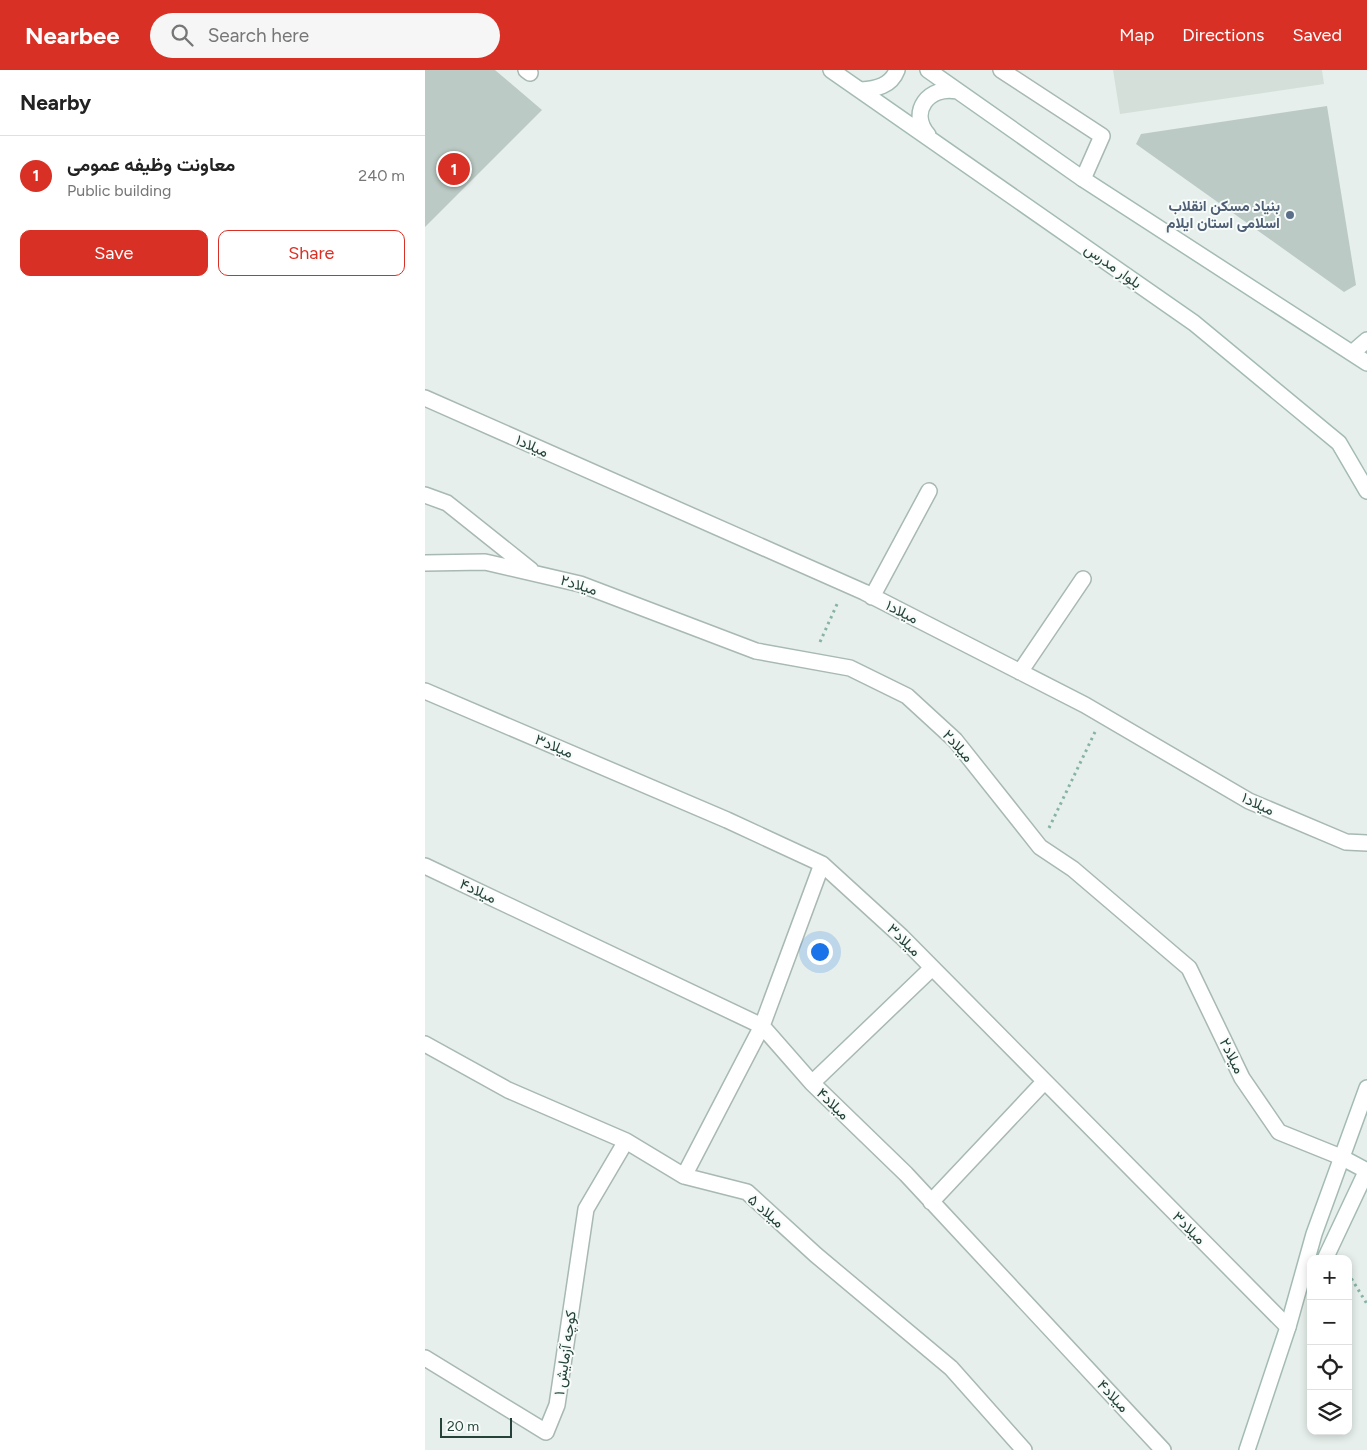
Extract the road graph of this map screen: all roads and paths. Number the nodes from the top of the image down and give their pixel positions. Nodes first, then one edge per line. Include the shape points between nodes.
1 (831, 70) edge
2 (897, 70) edge
3 (928, 70) edge
4 (1001, 70) edge
5 (861, 90) junction
6 (957, 91) junction
7 (930, 137) junction
8 (1083, 179) junction
9 (1367, 340) edge
10 (1352, 353) junction
11 (1367, 363) edge
12 (425, 398) edge
13 (929, 490) dead end
14 (1367, 491) edge
15 (425, 495) edge
16 (425, 563) edge
17 (535, 573) junction
18 (1083, 579) dead end
19 (846, 584) junction
20 (872, 597) junction
21 (811, 661) junction
22 (1020, 672) junction
23 (425, 691) edge
24 (1103, 716) junction
25 (1367, 843) edge
26 (1040, 847) junction
27 (821, 864) junction
28 (425, 866) edge
29 (932, 968) junction
30 (762, 1026) junction
31 (425, 1044) edge
32 (1044, 1082) junction
33 (812, 1083) junction
34 (1367, 1088) edge
35 (626, 1141) junction
36 (1341, 1158) junction
37 (1367, 1170) edge
38 (684, 1176) junction
39 (931, 1202) junction
40 (1327, 1255) edge
41 (1352, 1280) edge
42 (1307, 1292) edge
43 (1367, 1304) edge
44 (1288, 1327) junction
45 (425, 1358) edge
46 (1024, 1450) edge
47 (1163, 1450) edge
48 (1247, 1450) edge

1 - 5 street, بلوار مدرس
2 - 5 street via 886,84
3 - 6 street
4 - 8 street via 1102,136
5 - 7 street, بلوار مدرس
6 - 7 street via 938,91 924,103 921,121
6 - 8 street
7 - 14 street, بلوار مدرس via 1194,323 1339,443
8 - 10 street
9 - 10 street
10 - 11 street
12 - 19 street, میلاد۱
13 - 20 street
15 - 17 street via 447,503
16 - 17 street, میلاد۲ via 485,562
17 - 21 street, میلاد۲ via 580,584 757,651
18 - 22 street
19 - 20 street, میلاد۱
19 - 21 path
20 - 22 street, میلاد۱
21 - 26 street, میلاد۲ via 851,668 907,696 955,740
22 - 24 street, میلاد۱
23 - 27 street, میلاد۳
24 - 25 street, میلاد۱ via 1249,801 1346,842
24 - 26 path
26 - 36 street, میلاد۲ via 1073,869 1189,968 1242,1078 1279,1132
27 - 29 street, میلاد۳
27 - 30 street
28 - 30 street, میلاد۴
29 - 32 street, میلاد۳
29 - 33 street
30 - 33 street, میلاد۴
30 - 38 street
31 - 35 street, میلاد ۵ via 508,1090
32 - 39 street
32 - 44 street, میلاد۳
33 - 39 street, میلاد۴
34 - 36 street
35 - 38 street, میلاد ۵
35 - 45 street, ۱ کوچه آزمایش via 586,1208 557,1405 546,1432
36 - 37 street, میلاد۲
36 - 44 street via 1314,1234
37 - 40 street
38 - 46 street, میلاد ۵ via 747,1192 816,1255 951,1368
39 - 47 street, میلاد۴
41 - 43 path
42 - 44 street
44 - 48 street

